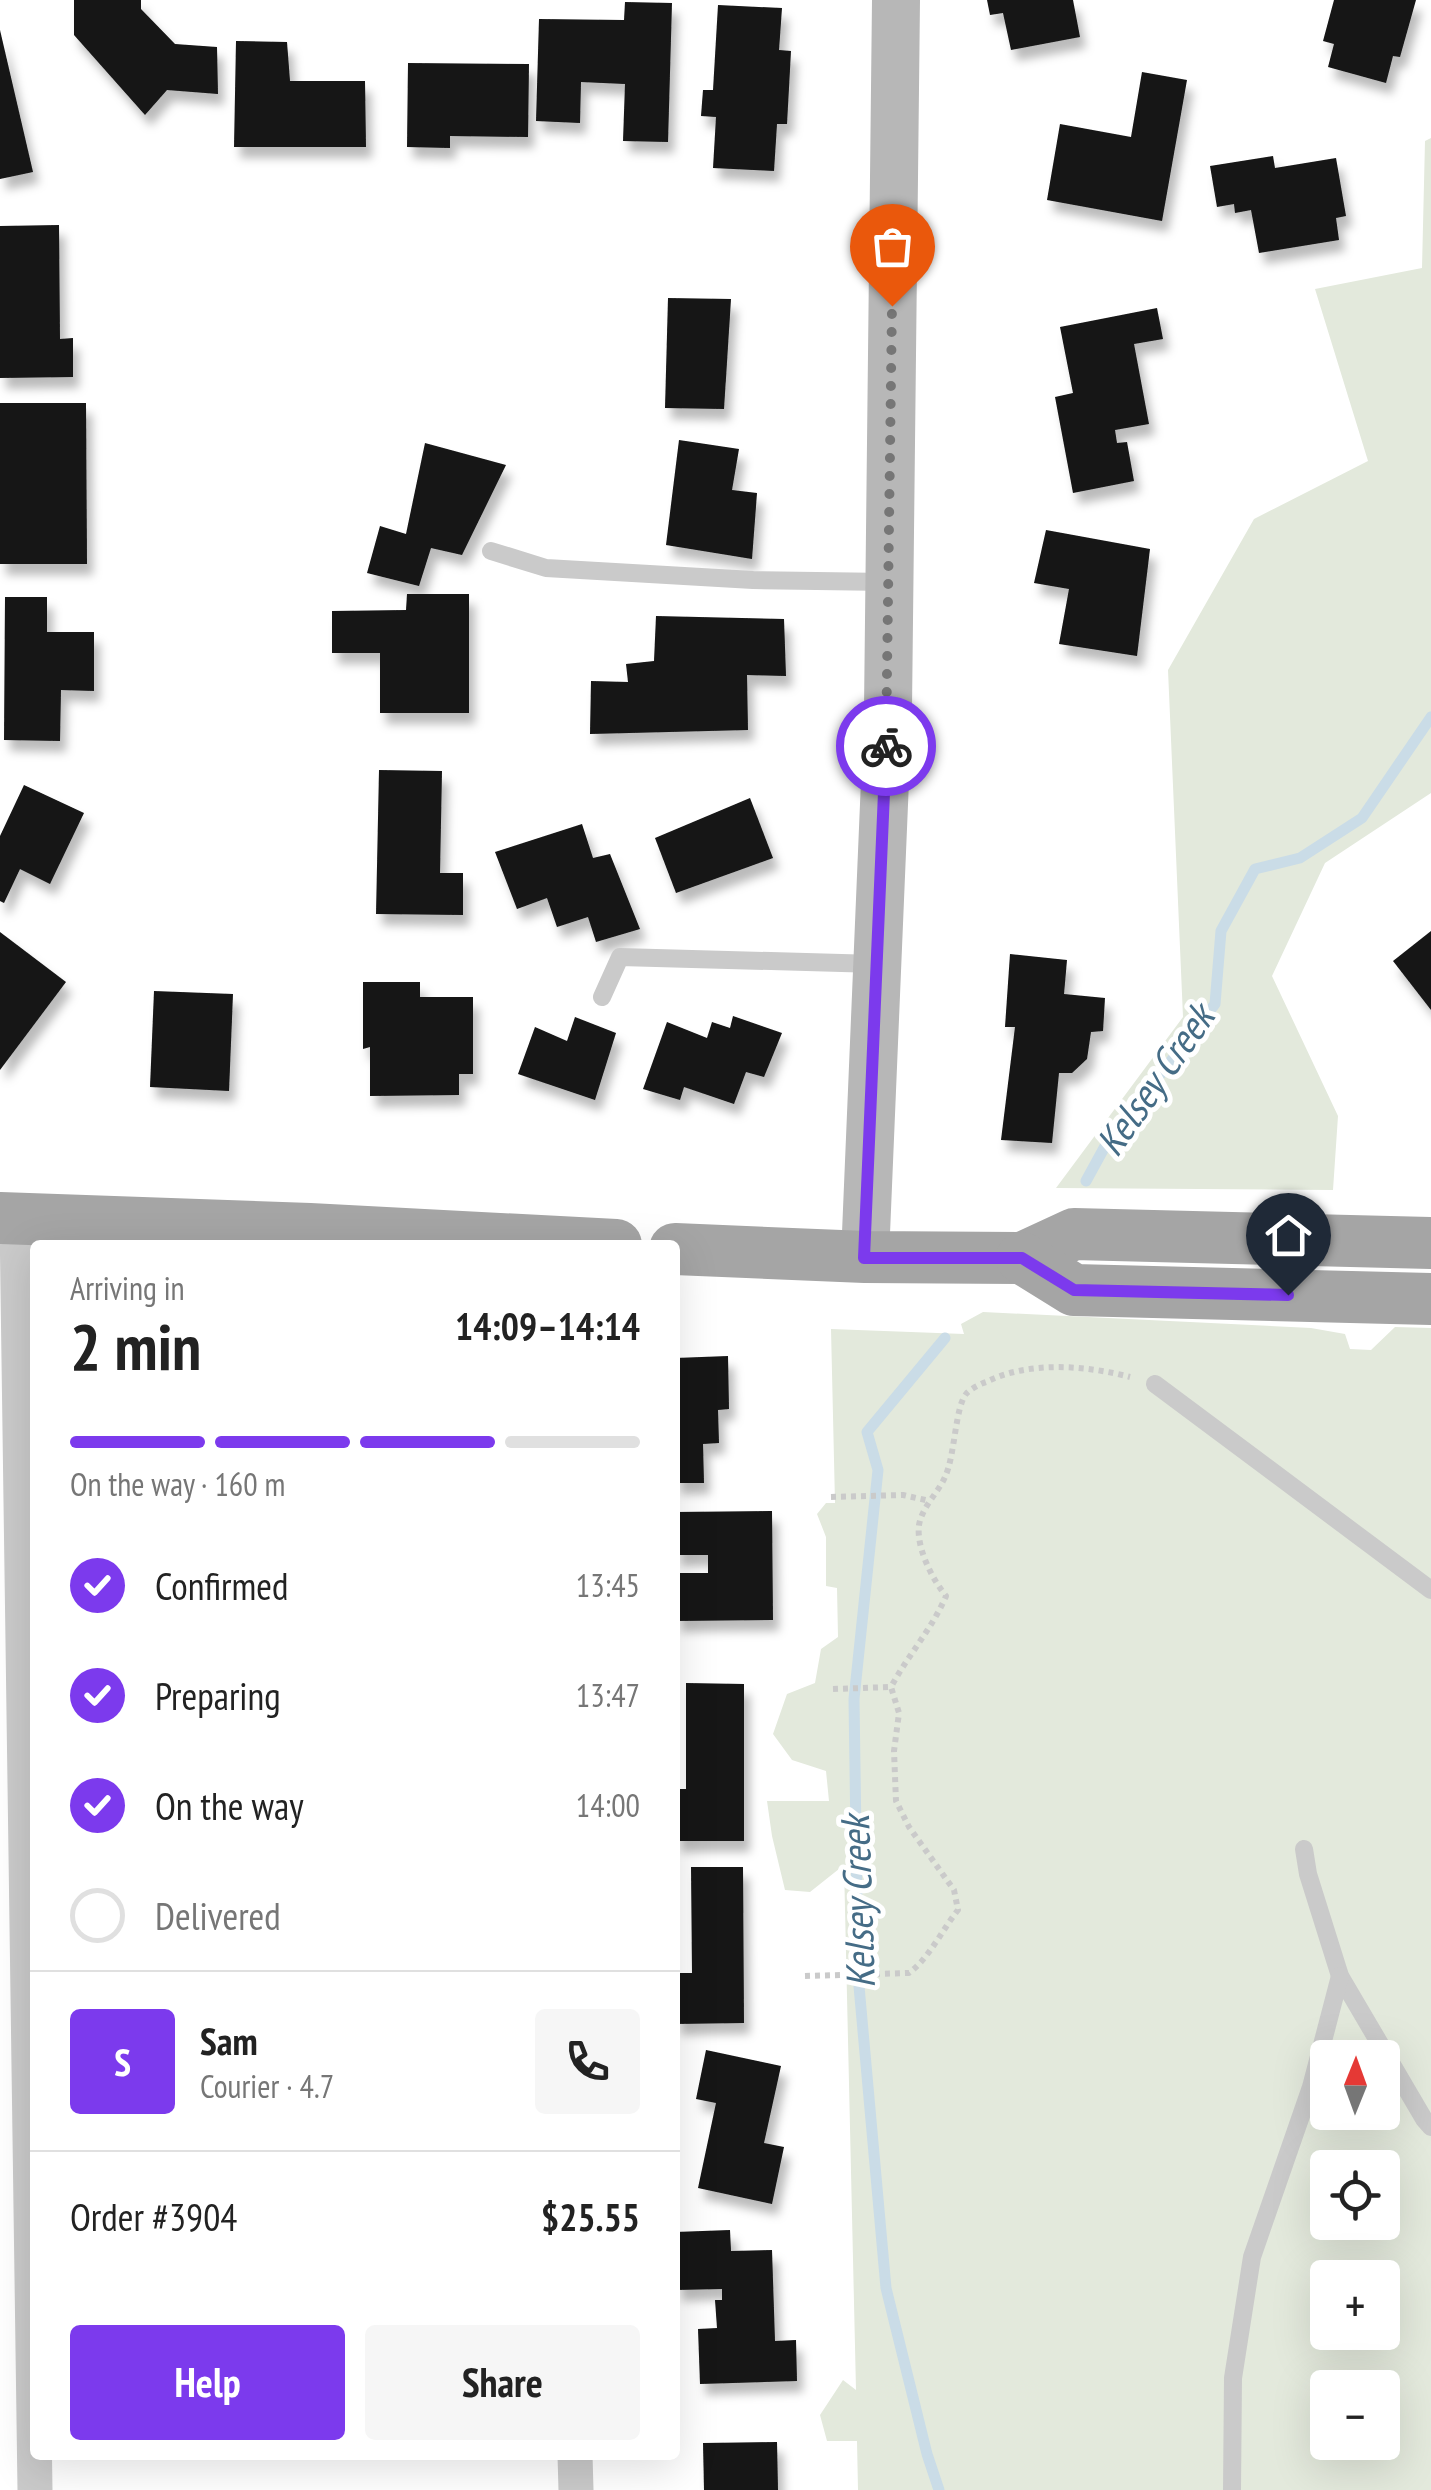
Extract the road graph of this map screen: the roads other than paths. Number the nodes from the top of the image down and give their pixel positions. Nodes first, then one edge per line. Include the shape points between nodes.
1 (896, 0) edge
2 (492, 552) dead end
3 (889, 582) junction
4 (877, 964) junction
5 (602, 997) dead end
6 (8, 1219) edge
7 (509, 1240) edge
8 (1431, 1243) edge
9 (680, 1250) edge
10 (864, 1258) junction
11 (1022, 1258) junction
12 (1431, 1299) edge
13 (1155, 1384) road end
14 (1431, 1590) edge
15 (1304, 1849) dead end
16 (1340, 1976) junction
17 (1431, 2127) edge
18 (30, 2239) edge
19 (35, 2460) edge
20 (576, 2460) edge
21 (35, 2490) edge
22 (576, 2490) edge
23 (1232, 2490) edge

1 - 3 street
2 - 3 lane via 546,568
3 - 4 street
4 - 5 lane via 620,957
4 - 10 street
6 - 7 main road
6 - 18 street
8 - 11 main road via 1074,1234
9 - 10 main road
10 - 11 main road
11 - 12 main road via 1074,1290
13 - 14 lane
15 - 16 lane
16 - 17 lane
16 - 23 lane via 1252,2256 1233,2378
19 - 21 street
20 - 22 street

